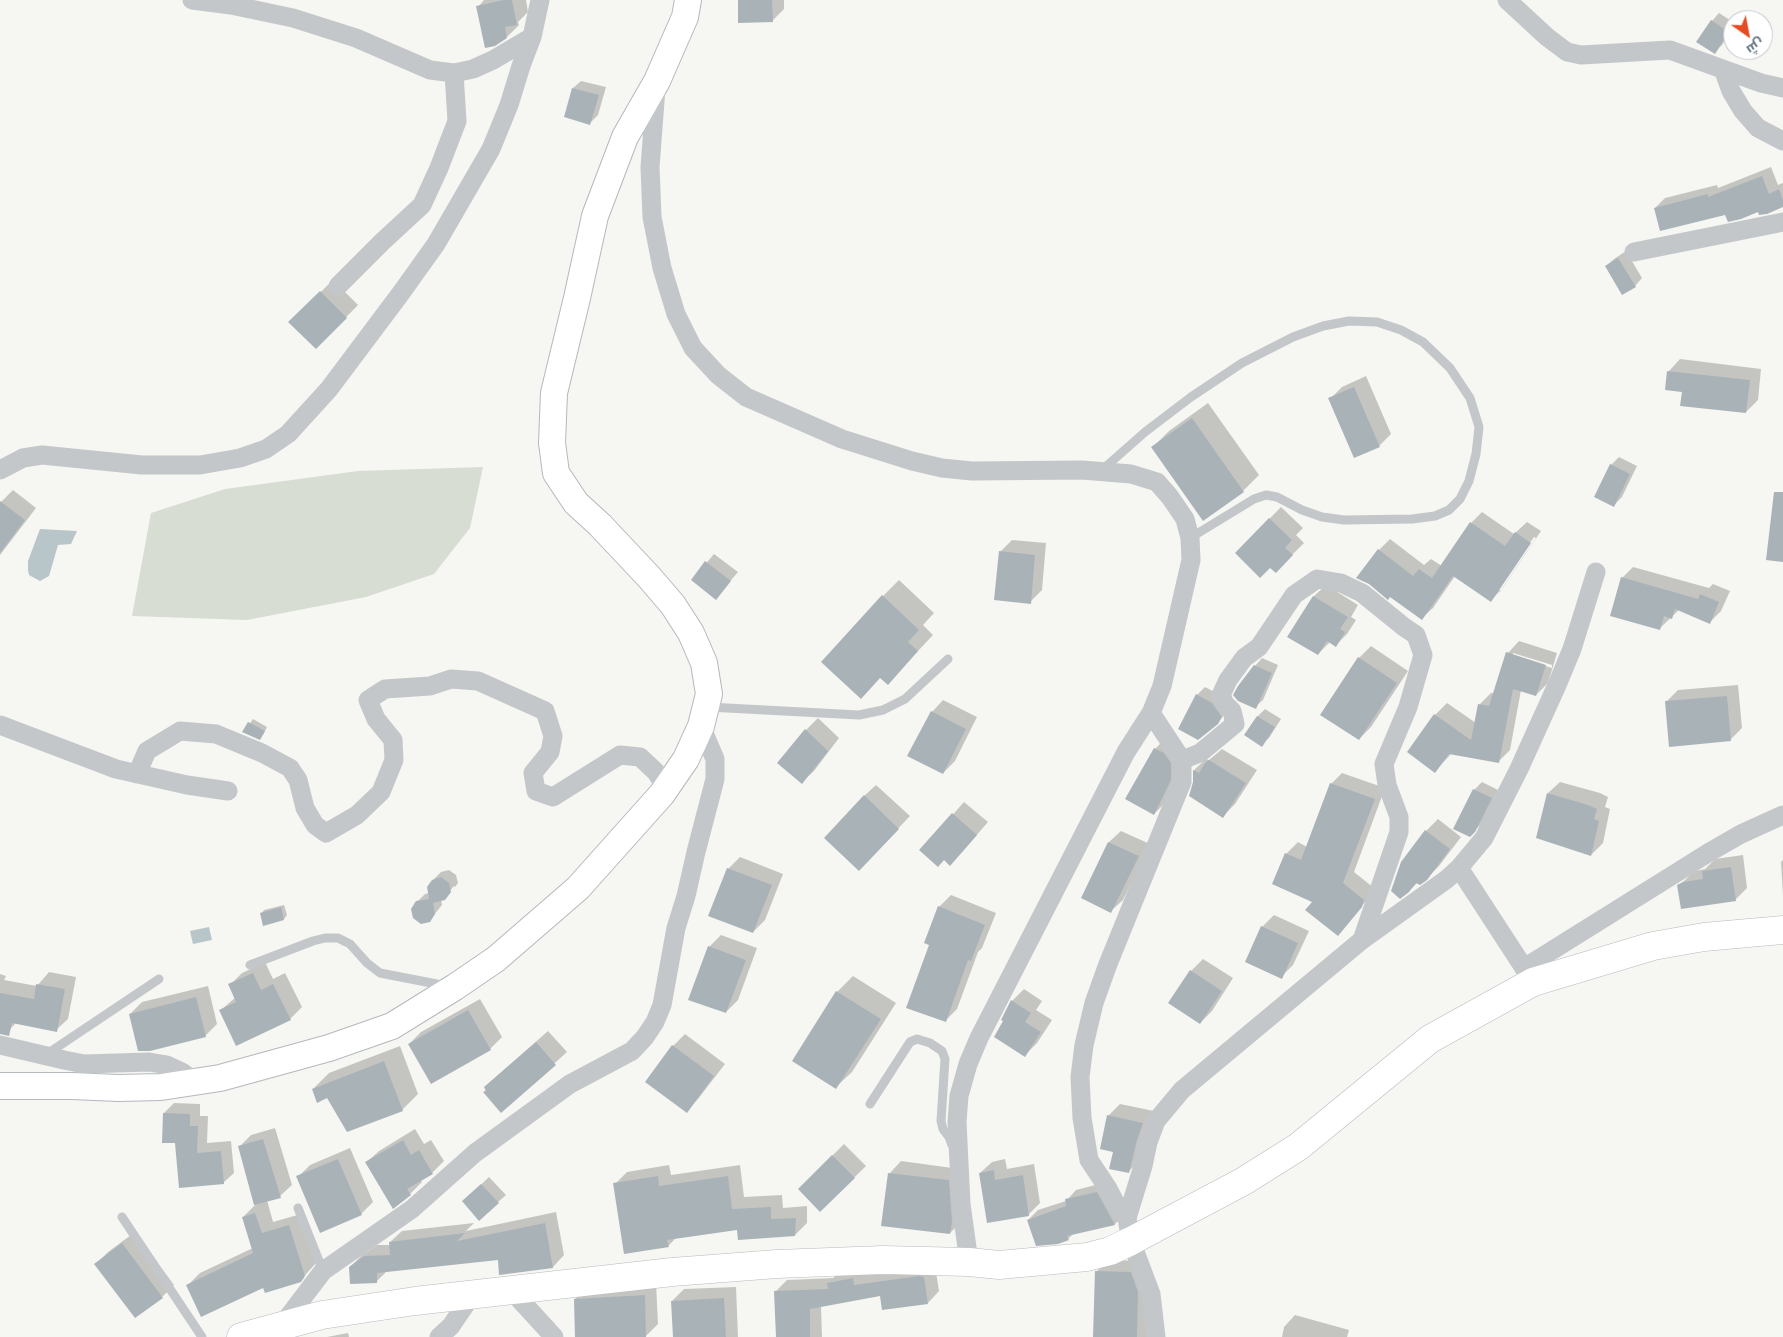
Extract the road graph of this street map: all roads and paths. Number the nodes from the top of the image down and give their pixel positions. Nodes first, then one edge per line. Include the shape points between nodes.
1 (192, 0) edge
2 (540, 0) edge
3 (688, 0) edge
4 (1507, 0) edge
5 (532, 37) junction
6 (1723, 69) junction
7 (454, 73) junction
8 (657, 82) junction
9 (1783, 88) edge
10 (1783, 141) edge
11 (1783, 222) edge
12 (1634, 252) dead end
13 (338, 286) dead end
14 (0, 470) edge
15 (1100, 471) junction
16 (1190, 538) junction
17 (1596, 572) dead end
18 (948, 659) dead end
19 (1151, 713) junction
20 (703, 716) junction
21 (0, 725) edge
22 (1182, 760) junction
23 (137, 774) junction
24 (666, 788) junction
25 (228, 792) dead end
26 (1783, 815) edge
27 (1459, 868) junction
28 (1783, 930) edge
29 (1362, 940) junction
30 (250, 965) dead end
31 (1528, 975) junction
32 (159, 979) dead end
33 (455, 987) junction
34 (0, 1045) edge
35 (45, 1056) junction
36 (195, 1082) junction
37 (0, 1086) edge
38 (870, 1104) dead end
39 (958, 1161) junction
40 (298, 1208) dead end
41 (122, 1217) dead end
42 (1129, 1230) junction
43 (969, 1262) junction
44 (323, 1271) junction
45 (511, 1290) junction
46 (472, 1295) junction
47 (278, 1332) edge
48 (202, 1337) edge
49 (241, 1337) edge
50 (439, 1337) edge
51 (554, 1337) edge
52 (1156, 1337) edge

1 - 7 street via 293,18 356,38 430,70
2 - 5 street
3 - 8 main road via 685,18
4 - 6 street via 1567,52 1580,55 1670,50
5 - 7 street via 493,60
5 - 14 street via 491,149 436,244 329,389 288,434 266,449 240,458 200,465 142,465 42,455 23,458
6 - 9 street
6 - 10 street via 1731,91 1758,128
7 - 13 street via 457,121 422,205
8 - 15 street via 650,167 652,217 662,268 676,314 693,348 718,375 746,397 842,439 912,461 972,471
8 - 20 main road via 625,137 595,216 554,393 552,443 556,473 576,503 649,576 691,633 704,663 709,694
11 - 12 street
15 - 16 street via 1131,474 1157,482 1185,519
15 - 16 lane via 1144,432 1242,363 1323,326 1377,322 1402,330 1422,342 1450,368 1470,398 1479,427 1476,454 1469,481 1460,499 1449,510 1435,516 1412,519 1344,520 1322,517 1266,495
16 - 19 street via 1191,560 1180,610 1162,686
17 - 27 street via 1572,649 1530,746 1484,838
18 - 20 lane via 905,699 883,710 859,715
19 - 22 street
19 - 39 street via 1126,752 975,1047 959,1096
20 - 24 main road via 686,759
20 - 44 street via 715,759 715,779 676,928 662,1005 645,1037 632,1051 570,1084 475,1153 412,1209
21 - 23 street
22 - 29 street via 1200,753 1235,724 1232,711 1221,695 1228,680 1244,658 1259,647 1294,595 1317,579 1342,583 1362,592 1416,635 1423,655 1408,707 1384,764 1400,832
22 - 42 street via 1182,782 1094,1003 1080,1077 1089,1160
23 - 24 street via 146,751 180,731 216,734 290,768 298,780 315,825 326,833 357,815 381,792 394,760 393,740 376,719 368,700 385,689 430,686 451,680 478,681 546,711 553,736 550,752 533,773 536,791 553,797 620,755 640,757 656,772
23 - 25 street
24 - 33 main road via 578,888 496,959
26 - 31 street via 1708,853
27 - 29 street
27 - 31 street
28 - 31 main road via 1704,937 1653,946
29 - 42 street via 1182,1090 1156,1121 1148,1142
30 - 33 lane via 313,941 338,938 350,944 380,973
31 - 42 main road via 1430,1039 1298,1147 1244,1181
32 - 35 lane
33 - 36 main road via 392,1026 329,1048
34 - 35 street
35 - 36 street via 84,1064 149,1062 167,1065
36 - 37 main road via 118,1088
38 - 39 lane via 910,1042 917,1039 930,1043 942,1051 945,1059 941,1121
39 - 43 street
40 - 44 lane
41 - 48 lane
42 - 43 main road via 1110,1250 1087,1257 999,1265
42 - 52 street via 1151,1294
43 - 45 main road via 883,1260 777,1264
44 - 47 street
45 - 46 main road
45 - 51 street
46 - 47 main road via 322,1315
46 - 50 street
47 - 49 main road

